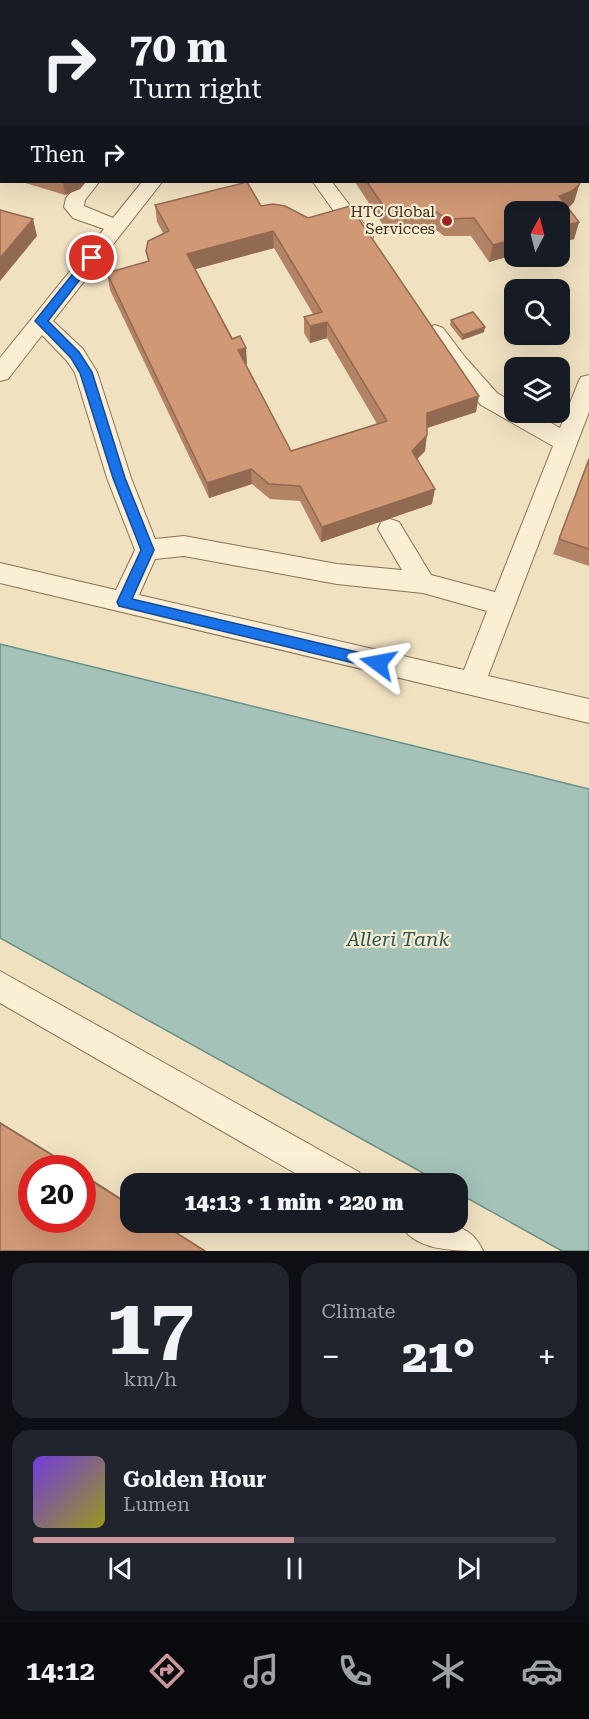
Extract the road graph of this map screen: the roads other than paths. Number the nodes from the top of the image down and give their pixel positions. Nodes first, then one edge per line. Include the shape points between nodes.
1 (89, 183) edge
2 (151, 183) edge
3 (323, 183) edge
4 (117, 226) junction
5 (372, 249) edge
6 (422, 316) edge
7 (41, 321) junction
8 (4, 362) edge
9 (589, 383) edge
10 (566, 442) junction
11 (390, 529) dead end
12 (147, 550) junction
13 (0, 573) edge
14 (423, 583) junction
15 (123, 602) junction
16 (502, 604) junction
17 (471, 685) junction
18 (589, 711) edge
19 (0, 986) edge
20 (328, 1173) edge
21 (435, 1233) edge
22 (466, 1251) edge

1 - 4 lane via 76,198 74,207 80,213
2 - 4 lane
3 - 5 lane
4 - 7 lane
6 - 10 lane via 489,399
7 - 8 lane
7 - 12 lane via 86,372 119,478
9 - 10 lane
10 - 16 lane
11 - 14 lane
12 - 14 lane via 184,546 338,574
12 - 15 lane
13 - 15 lane
14 - 16 lane
15 - 17 lane
16 - 17 lane
17 - 18 lane
19 - 20 lane
21 - 22 lane

